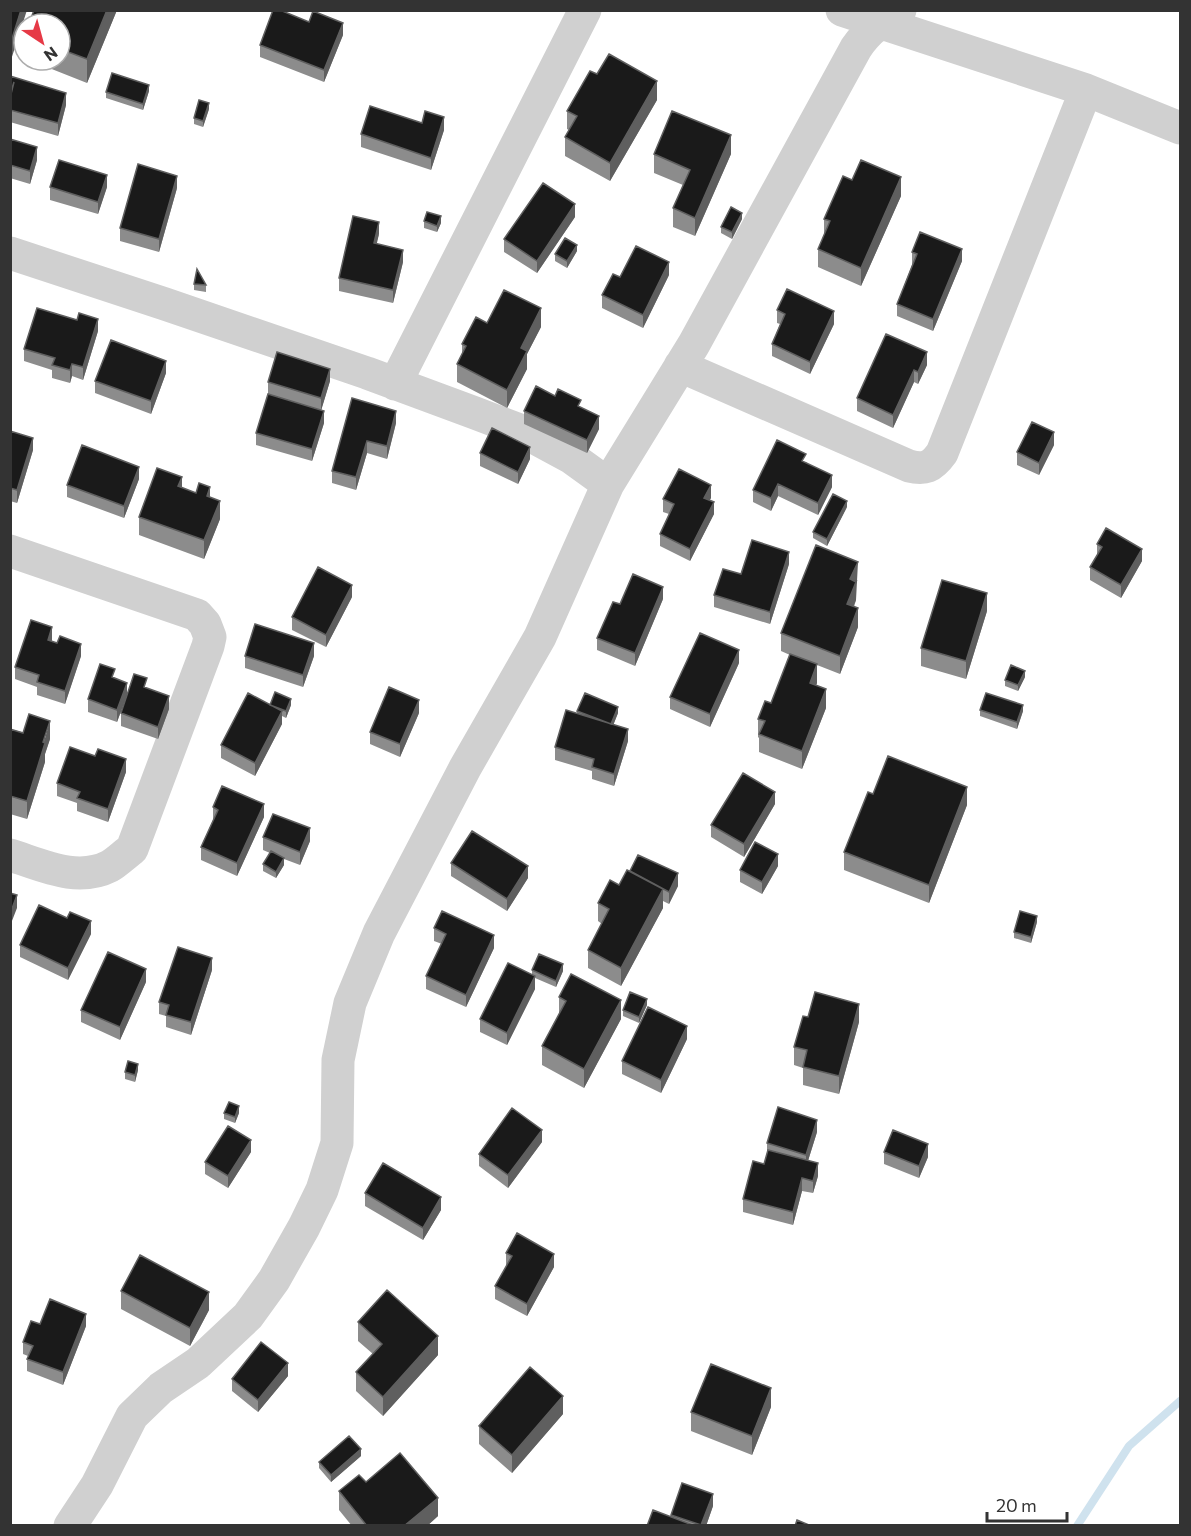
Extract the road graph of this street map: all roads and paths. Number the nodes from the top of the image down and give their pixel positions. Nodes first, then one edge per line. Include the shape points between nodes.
1 (585, 10) edge
2 (842, 10) edge
3 (889, 17) edge
4 (1086, 90) junction
5 (1180, 128) edge
6 (10, 254) edge
7 (680, 366) junction
8 (395, 384) junction
9 (608, 484) junction
10 (10, 551) edge
11 (10, 855) edge
12 (70, 1526) edge

1 - 8 street
2 - 3 street
3 - 4 street
3 - 7 street via 865,34 856,48
4 - 5 street
4 - 7 street via 942,453 929,467 909,466
6 - 8 street
7 - 9 street
8 - 9 street via 522,431 572,458
9 - 12 street via 540,637 410,872 350,1003 338,1060 337,1143 322,1190 304,1227 248,1316 132,1416 97,1485
10 - 11 street via 197,615 210,637 132,849 94,872 63,873

